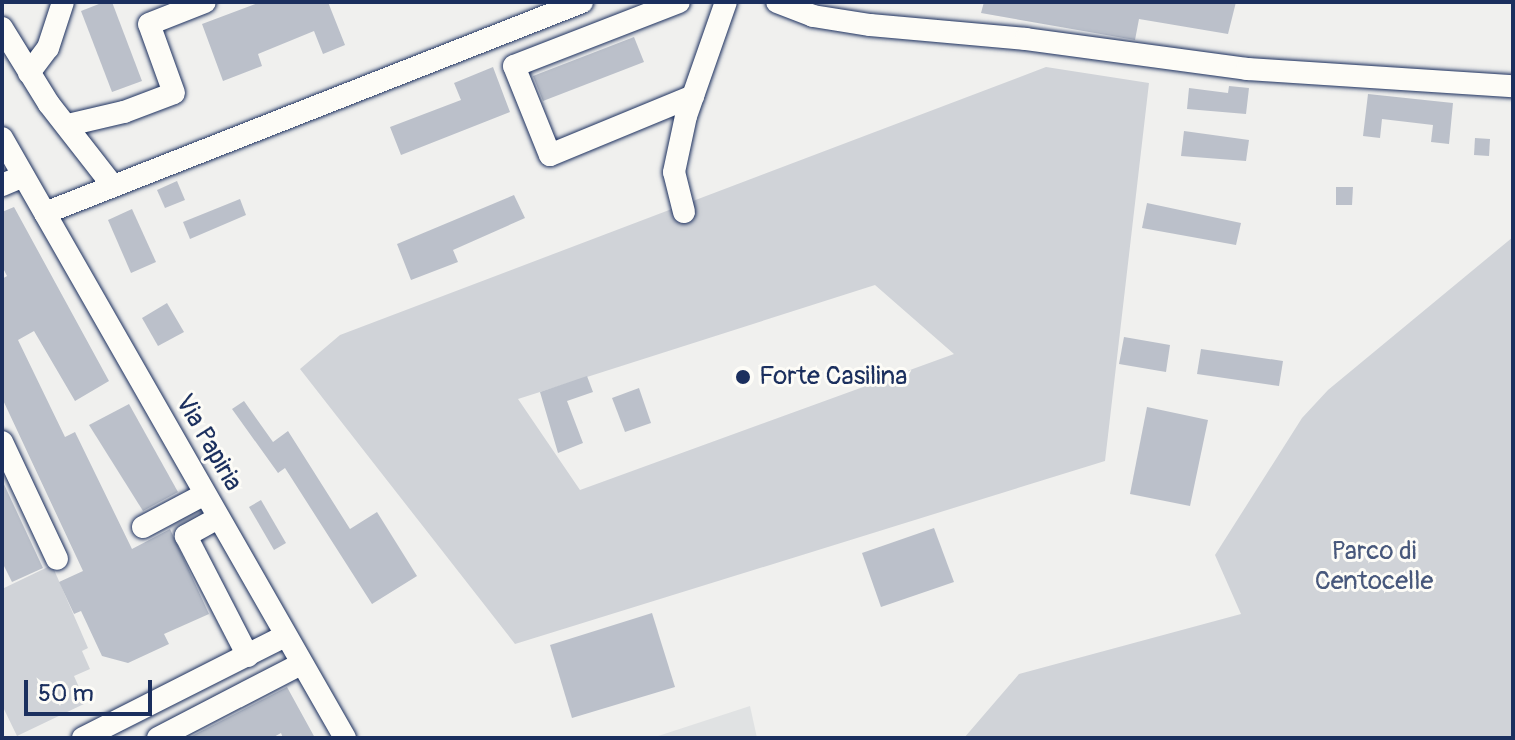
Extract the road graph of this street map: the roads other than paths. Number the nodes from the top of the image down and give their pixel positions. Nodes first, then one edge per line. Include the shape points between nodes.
1 (63, 2) edge
2 (205, 2) edge
3 (582, 2) edge
4 (679, 2) edge
5 (726, 2) edge
6 (777, 2) edge
7 (2, 28) edge
8 (29, 73) junction
9 (1513, 86) edge
10 (693, 96) junction
11 (68, 125) junction
12 (2, 138) edge
13 (23, 176) junction
14 (2, 185) edge
15 (113, 186) junction
16 (684, 212) dead end
17 (45, 213) junction
18 (2, 442) edge
19 (205, 494) junction
20 (218, 518) junction
21 (143, 527) dead end
22 (57, 559) dead end
23 (285, 636) junction
24 (246, 657) junction
25 (301, 664) junction
26 (260, 686) junction
27 (83, 738) edge
28 (158, 738) edge
29 (345, 738) edge

1 - 8 street via 48,48
2 - 11 street via 149,24 174,93
3 - 15 street
4 - 10 street via 514,66 550,155
5 - 10 street
6 - 9 street via 813,16 870,25 1026,39 1247,69
7 - 8 street
8 - 11 street
10 - 16 street via 674,172
11 - 15 street
12 - 13 street, Via Papiria
13 - 14 street
13 - 17 street, Via Papiria
15 - 17 street
17 - 19 street, Via Papiria
18 - 22 street
19 - 20 street, Via Papiria
19 - 21 street
20 - 23 street, Via Papiria
20 - 24 street via 186,536
23 - 24 street
23 - 25 street, Via Papiria
24 - 26 street via 263,670
24 - 27 street
25 - 26 street
25 - 29 street, Via Papiria
26 - 28 street

